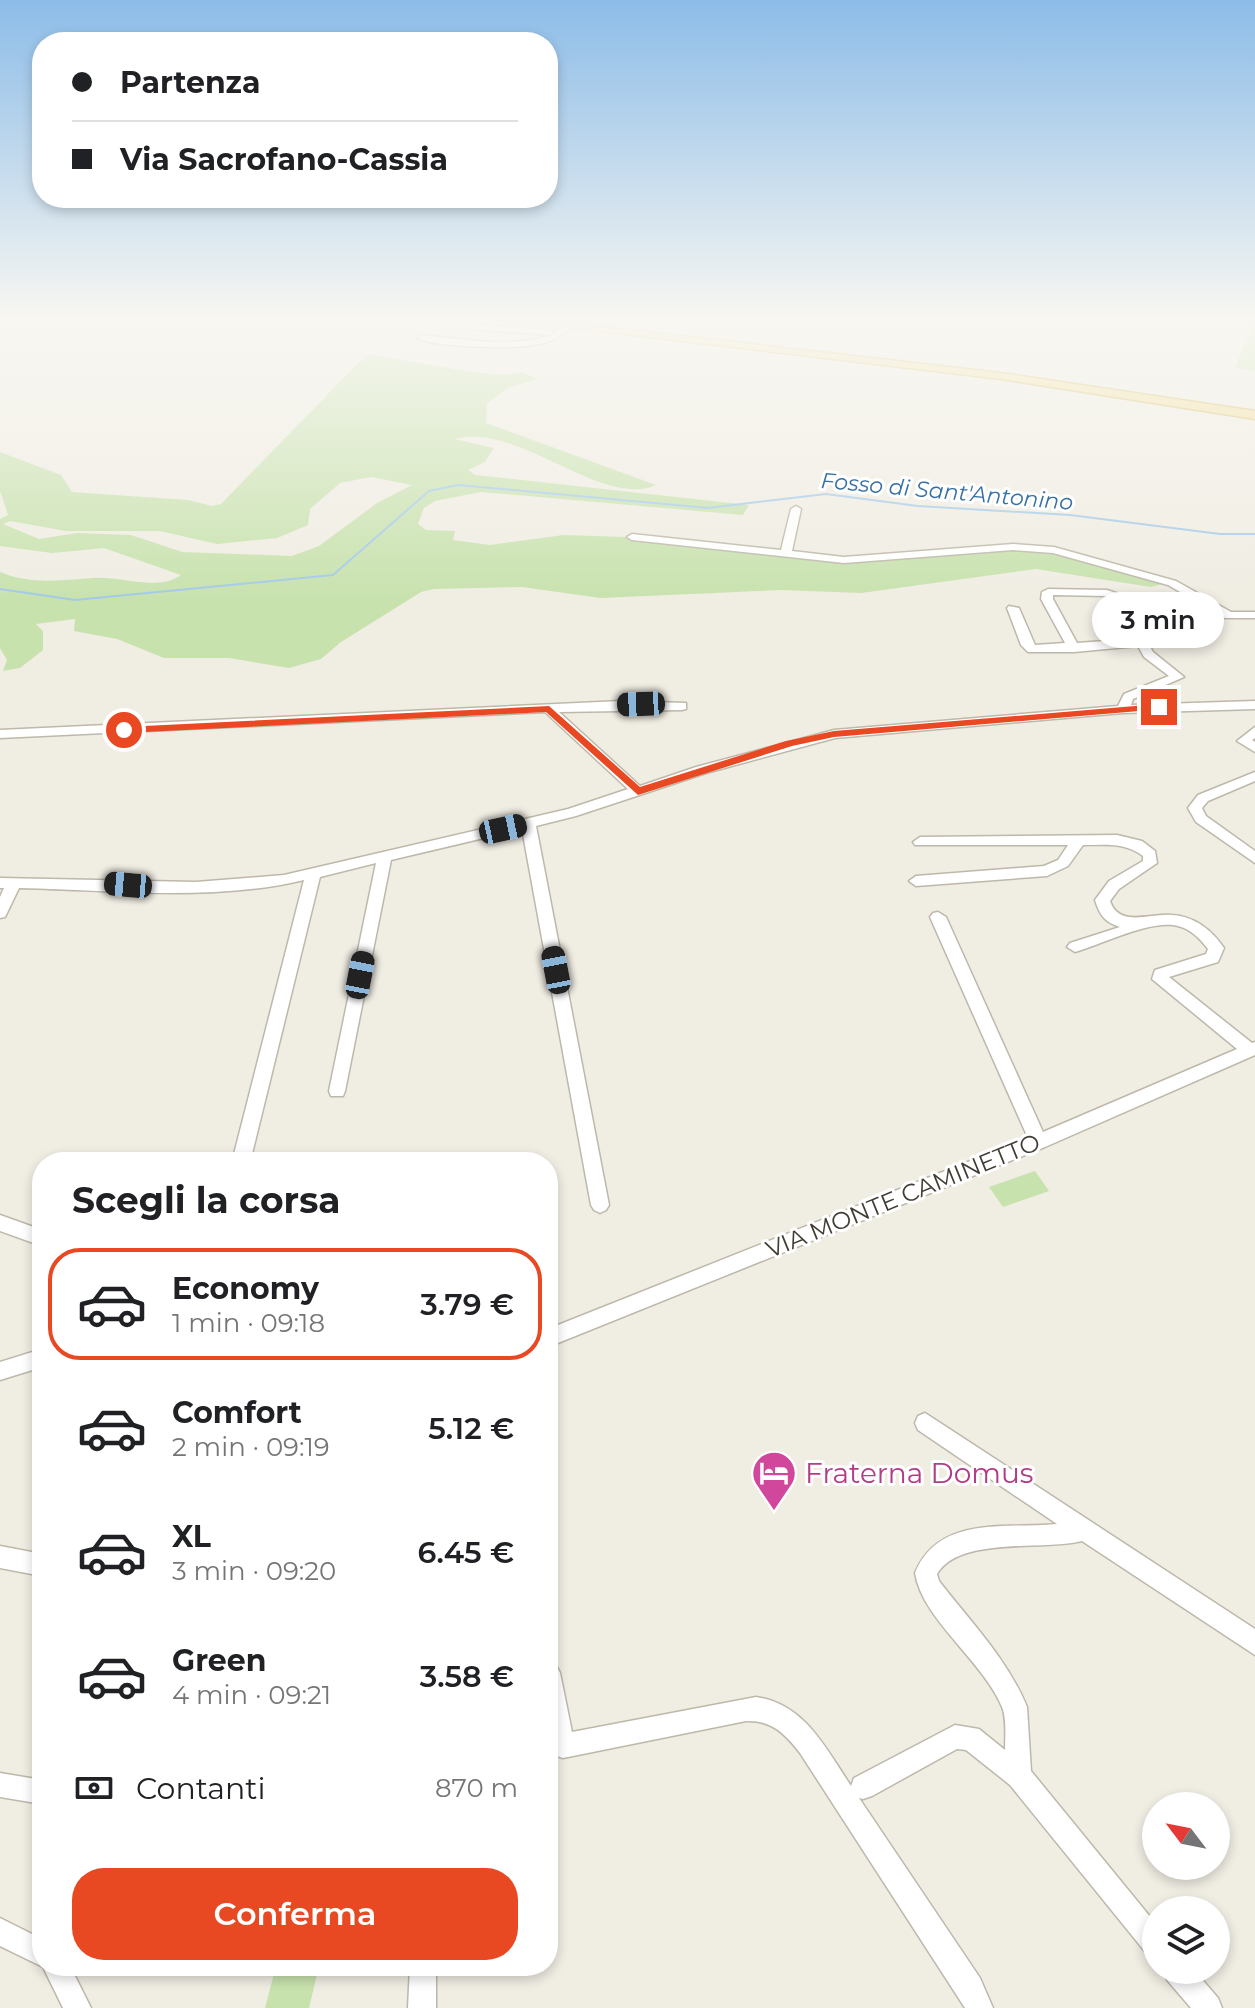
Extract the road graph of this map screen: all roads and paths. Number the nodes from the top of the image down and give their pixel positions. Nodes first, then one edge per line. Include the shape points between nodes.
1 (796, 509) dead end
2 (632, 537) dead end
3 (786, 554) junction
4 (1013, 608) dead end
5 (1255, 615) edge
6 (1142, 642) junction
7 (1074, 648) junction
8 (1255, 705) edge
9 (682, 706) dead end
10 (549, 709) junction
11 (1123, 709) junction
12 (1255, 731) edge
13 (0, 734) edge
14 (1255, 748) edge
15 (1255, 776) edge
16 (638, 791) junction
17 (528, 823) junction
18 (920, 842) dead end
19 (1078, 842) junction
20 (384, 858) junction
21 (1255, 858) edge
22 (313, 874) junction
23 (916, 881) dead end
24 (7, 883) edge
25 (0, 913) edge
26 (938, 917) dead end
27 (1148, 923) junction
28 (1075, 947) dead end
29 (1253, 1049) edge
30 (337, 1091) dead end
31 (1039, 1142) junction
32 (244, 1152) edge
33 (600, 1205) dead end
34 (0, 1223) edge
35 (32, 1234) edge
36 (558, 1334) edge
37 (32, 1361) edge
38 (0, 1371) edge
39 (925, 1423) dead end
40 (1085, 1529) junction
41 (0, 1557) edge
42 (32, 1563) edge
43 (1255, 1643) edge
44 (558, 1722) edge
45 (1019, 1776) junction
46 (0, 1785) edge
47 (863, 1787) dead end
48 (32, 1790) edge
49 (1142, 1928) edge
50 (0, 1931) edge
51 (32, 1949) edge
52 (61, 1976) edge
53 (423, 1976) edge
54 (1188, 1984) edge
55 (77, 2008) edge
56 (422, 2008) edge
57 (979, 2008) edge
58 (1208, 2008) edge

1 - 3 street
2 - 3 street
3 - 5 street via 854,560 1001,548 1054,550 1172,583 1229,616
4 - 7 street via 1029,648
6 - 7 street
6 - 7 street via 1114,595 1051,590 1047,599
6 - 11 street via 1152,658 1178,677 1128,697
8 - 11 street
9 - 10 street
10 - 13 street
10 - 16 street
11 - 16 street via 834,734
12 - 14 street via 1244,739
15 - 21 street via 1203,798 1195,808 1199,817
16 - 17 street
17 - 20 street
17 - 33 street
18 - 19 street
19 - 23 street via 1063,863 1047,871
19 - 27 street via 1127,841 1147,851 1148,865 1114,885 1102,903 1113,919
20 - 22 street
20 - 30 street
22 - 24 street via 196,887
22 - 32 street
24 - 25 street
26 - 31 street
27 - 28 street
27 - 29 street via 1179,920 1210,940 1216,951 1209,961 1170,968 1160,979
29 - 31 street, VIA MONTE CAMINETTO
31 - 36 street, VIA MONTE CAMINETTO
34 - 35 street
37 - 38 street
39 - 40 street
40 - 43 street
40 - 45 street via 1064,1536 964,1541 938,1554 926,1573 928,1586 997,1675 1015,1707
41 - 42 street
44 - 57 street via 563,1746 746,1709 780,1715 809,1744
45 - 47 street via 970,1738 955,1737
45 - 49 street
46 - 48 street
50 - 51 street
52 - 55 street
53 - 56 street
54 - 58 street

